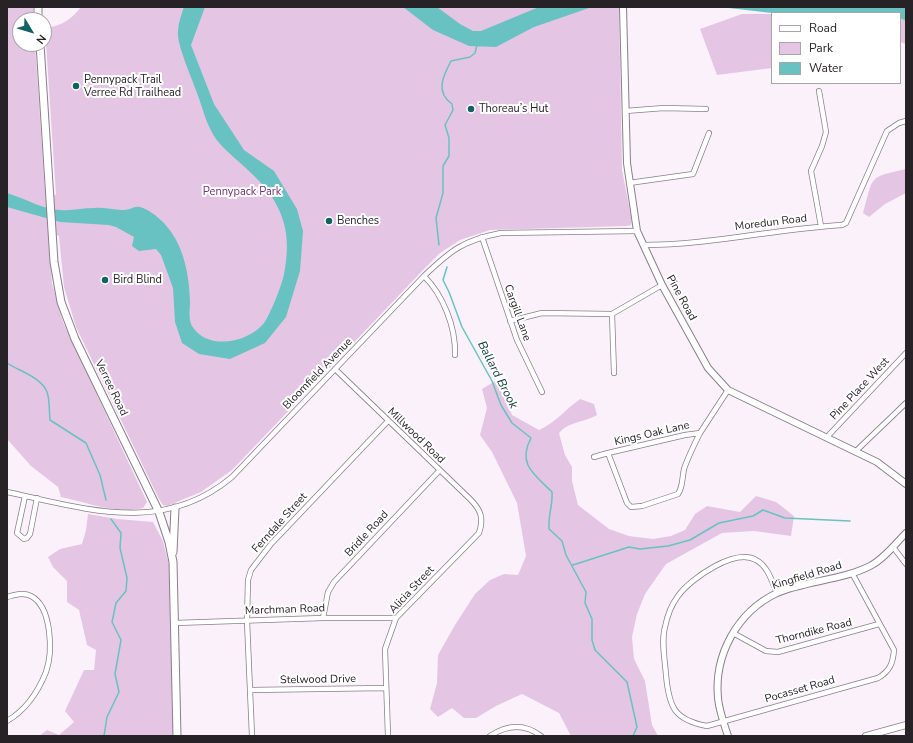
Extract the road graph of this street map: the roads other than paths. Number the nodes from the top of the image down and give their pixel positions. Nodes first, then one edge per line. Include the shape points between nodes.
1 (623, 7) edge
2 (41, 52) edge
3 (819, 90) dead end
4 (706, 109) dead end
5 (625, 111) junction
6 (906, 121) edge
7 (709, 133) dead end
8 (629, 183) junction
9 (821, 226) junction
10 (637, 231) junction
11 (482, 237) junction
12 (643, 245) junction
13 (424, 276) junction
14 (662, 286) junction
15 (612, 314) junction
16 (510, 321) junction
17 (906, 353) edge
18 (455, 355) dead end
19 (335, 369) junction
20 (614, 373) dead end
21 (728, 390) junction
22 (542, 392) dead end
23 (906, 403) edge
24 (388, 421) junction
25 (700, 433) junction
26 (827, 437) junction
27 (856, 452) junction
28 (608, 454) junction
29 (594, 457) dead end
30 (439, 471) junction
31 (906, 484) edge
32 (7, 492) edge
33 (24, 496) junction
34 (37, 498) junction
35 (175, 508) junction
36 (159, 512) junction
37 (482, 518) joint
38 (906, 533) edge
39 (893, 547) junction
40 (173, 562) junction
41 (906, 564) edge
42 (852, 572) junction
43 (777, 593) junction
44 (7, 597) edge
45 (323, 618) junction
46 (396, 618) junction
47 (247, 620) junction
48 (174, 623) junction
49 (879, 624) junction
50 (733, 633) junction
51 (386, 688) junction
52 (251, 690) junction
53 (7, 721) edge
54 (724, 721) junction
55 (906, 725) edge
56 (177, 736) edge
57 (252, 736) edge
58 (388, 736) edge
59 (490, 736) edge
60 (541, 736) edge
61 (728, 736) edge
62 (866, 736) edge

1 - 5 street, Pine Road
2 - 36 main road, Verree Road via 57,284 67,320
3 - 9 street via 826,132 811,171
4 - 5 street via 664,108
5 - 8 street, Pine Road
6 - 9 street, Moredun Road via 887,131 881,141 846,223
7 - 8 street via 693,174
8 - 10 street, Pine Road
9 - 12 street, Moredun Road via 674,245
10 - 11 street, Bloomfield Avenue via 520,232
10 - 12 street, Pine Road
11 - 13 street, Bloomfield Avenue via 453,250
11 - 16 street, Cargill Lane
12 - 14 street, Pine Road
13 - 18 street via 441,296 455,341
13 - 19 street, Bloomfield Avenue
14 - 15 street
14 - 21 street, Pine Road via 708,368
15 - 16 street via 542,313
15 - 20 street
16 - 22 street, Cargill Lane
17 - 26 street, Pine Place West
19 - 24 street, Millwood Road
19 - 35 street, Bloomfield Avenue via 232,476 205,496
21 - 25 street, Kings Oak Lane
21 - 26 street, Pine Road
23 - 27 street
24 - 30 street, Millwood Road
24 - 47 street, Ferndale Street via 271,544 251,570 248,580
25 - 28 street, Kings Oak Lane
25 - 28 street, Kings Oak Lane via 688,458 678,494 642,506 631,506 627,503
26 - 27 street, Pine Road
27 - 31 street, Pine Road via 877,462
28 - 29 street, Kings Oak Lane
30 - 37 street, Millwood Road via 477,506
30 - 45 street, Bridle Road via 334,582 328,592
32 - 33 street, Bloomfield Avenue
33 - 34 street, Bloomfield Avenue
33 - 34 street via 18,533 24,538 30,534
34 - 36 street, Bloomfield Avenue via 129,514
35 - 36 street, Bloomfield Avenue
35 - 40 main road
36 - 40 main road, Verree Road
37 - 46 street, Alicia Street via 479,534
38 - 39 street, Kingfield Road
39 - 41 street
39 - 42 street, Kingfield Road via 871,566
40 - 48 main road, Verree Road
42 - 43 street, Kingfield Road
42 - 49 street
43 - 50 street, Kingfield Road via 751,612
43 - 54 street, Pocasset Road via 770,576 757,560 737,557 693,581 678,596 670,610 664,627 664,639 668,693 672,705 679,715 690,723 707,726
44 - 53 street via 30,595 40,603 50,631 46,670 39,688 21,711
45 - 46 street, Marchman Road
45 - 47 street, Marchman Road
46 - 51 street, Alicia Street via 385,649
47 - 48 street, Marchman Road
47 - 52 street, Ferndale Street
48 - 56 main road, Verree Road
49 - 50 street, Thorndike Road via 778,652 766,651
49 - 54 street, Pocasset Road via 894,650 890,668 882,676
50 - 54 street, Kingfield Road via 725,647 718,676 718,700
51 - 52 street, Stelwood Drive
51 - 58 street, Alicia Street
52 - 57 street, Ferndale Street
54 - 61 street, Kingfield Road
55 - 62 street
59 - 60 street via 500,730 516,726 534,731

